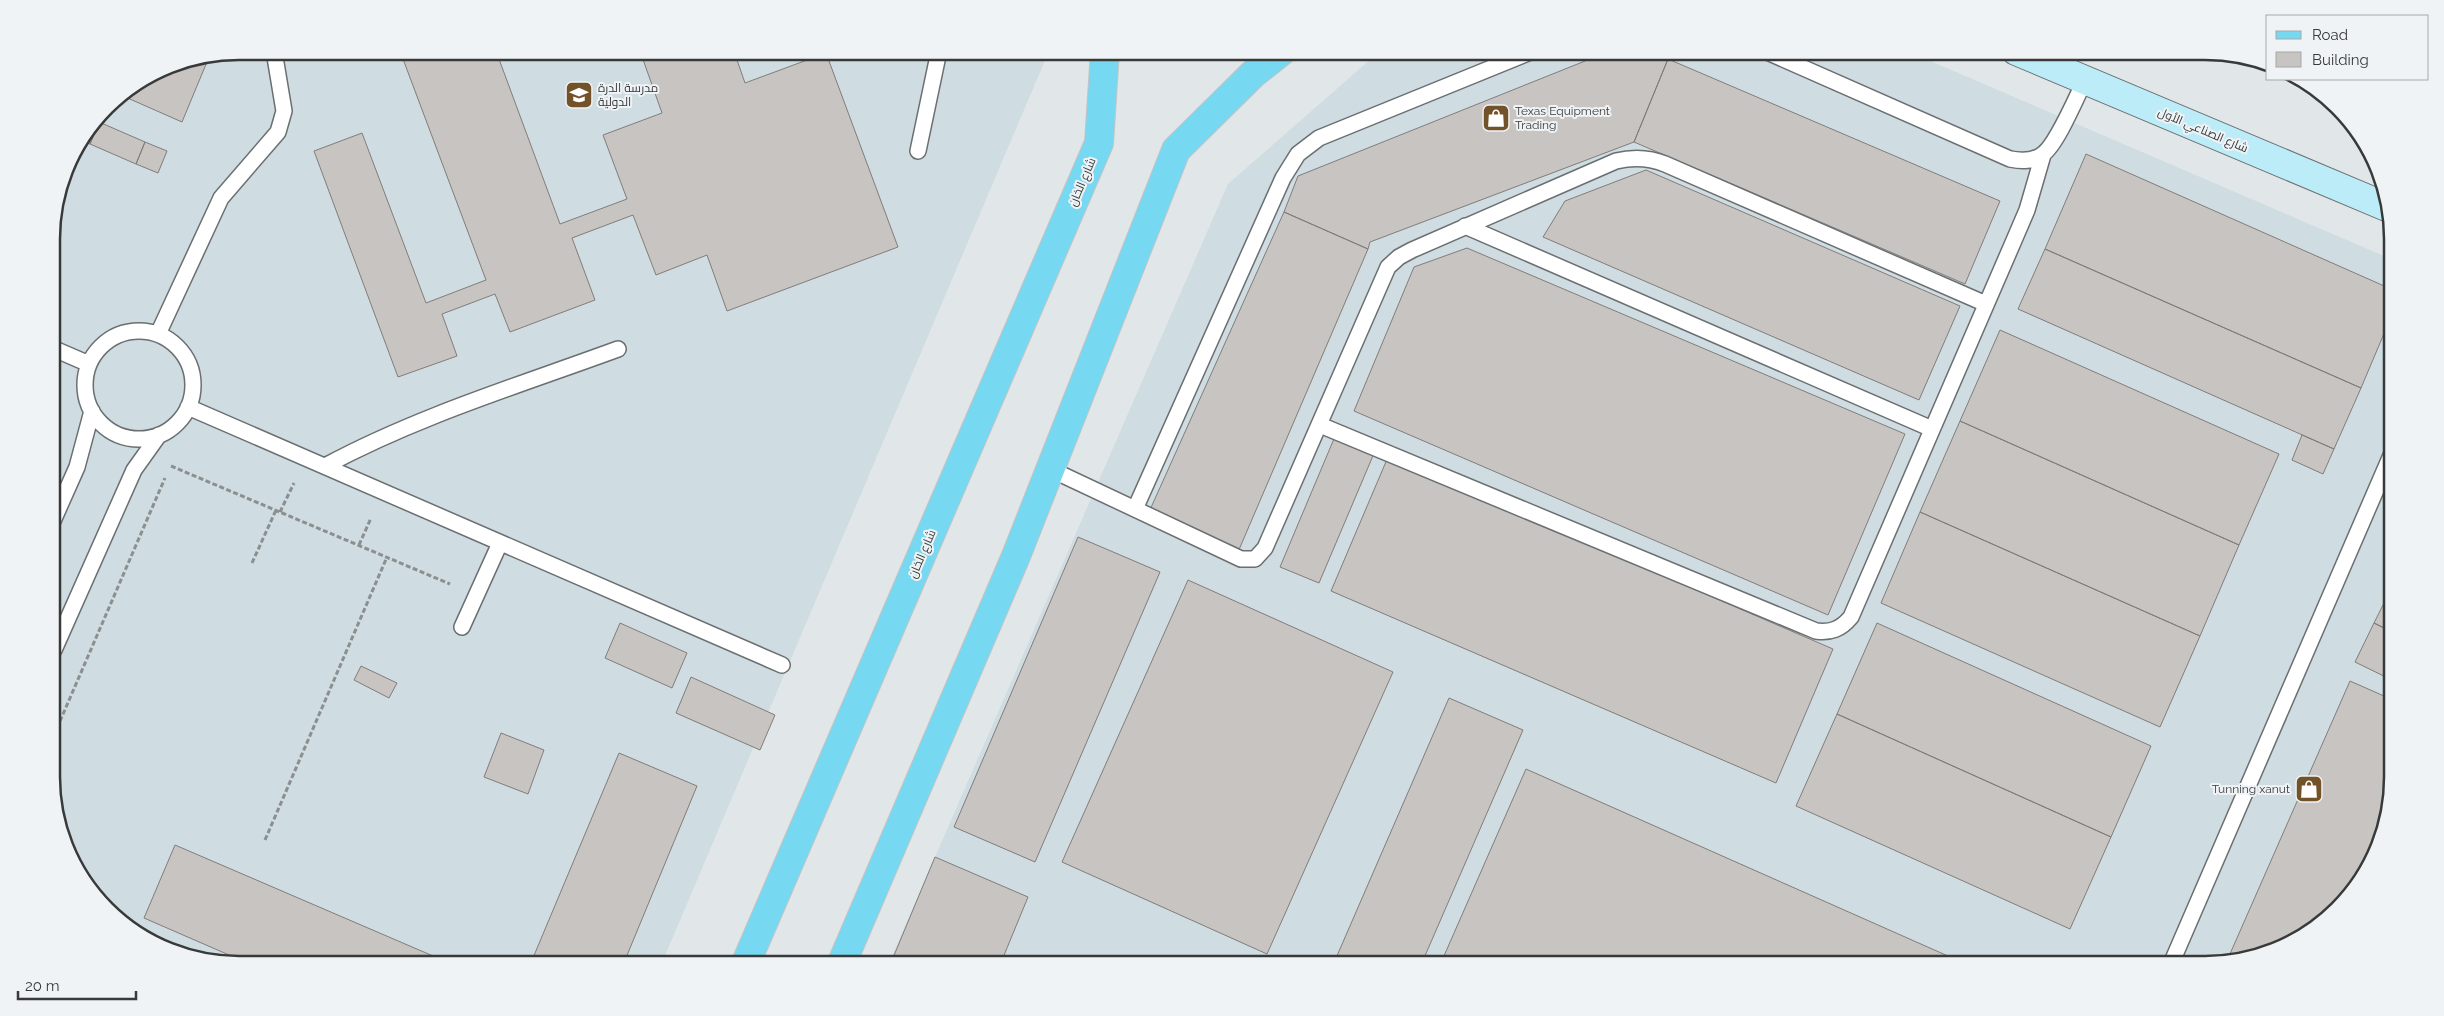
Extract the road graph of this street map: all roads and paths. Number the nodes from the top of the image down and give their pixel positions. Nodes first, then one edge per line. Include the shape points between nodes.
1 (276, 60) edge
2 (937, 60) edge
3 (1104, 60) edge
4 (1271, 60) edge
5 (1511, 60) edge
6 (1785, 60) edge
7 (2037, 60) edge
8 (2085, 80) junction
9 (918, 151) dead end
10 (2042, 155) junction
11 (2381, 205) edge
12 (1465, 226) junction
13 (1986, 304) junction
14 (158, 334) junction
15 (618, 349) dead end
16 (60, 351) edge
17 (89, 364) junction
18 (188, 407) junction
19 (92, 411) junction
20 (1320, 425) junction
21 (1932, 429) junction
22 (159, 435) junction
23 (325, 466) junction
24 (1050, 469) junction
25 (2384, 471) edge
26 (60, 505) edge
27 (1135, 509) junction
28 (276, 510) junction
29 (500, 542) junction
30 (387, 557) junction
31 (252, 563) dead end
32 (476, 594) junction
33 (462, 628) dead end
34 (60, 636) edge
35 (782, 665) dead end
36 (60, 720) edge
37 (265, 840) dead end
38 (749, 956) edge
39 (844, 956) edge
40 (2174, 956) edge

1 - 14 lane via 284,111 278,132 221,198
2 - 9 lane
3 - 38 main road, شارع الخان via 1099,143
4 - 24 main road via 1176,150
5 - 27 lane via 1319,138 1298,154 1283,178
6 - 10 lane via 2010,159 2021,161
7 - 8 main road, شارع الصناعي الأول
8 - 10 lane via 2050,148
8 - 11 main road, شارع الصناعي الأول
10 - 13 lane via 2027,210
12 - 13 lane via 1616,161 1652,159
12 - 20 lane via 1399,256 1388,267
12 - 21 lane
13 - 21 lane
14 - 17 lane via 142,330 110,338
14 - 18 lane via 185,356 191,372 192,390
15 - 23 lane via 415,423 368,442
16 - 17 lane
17 - 19 lane via 86,396
18 - 22 lane via 171,428
18 - 23 lane
19 - 22 lane via 104,426 120,436 140,439
19 - 26 lane via 77,467
20 - 21 lane via 1816,631 1826,632 1844,625 1850,617
20 - 27 lane via 1265,548 1255,559 1241,559
22 - 34 lane via 134,470
23 - 29 lane
24 - 27 lane
24 - 39 main road via 1016,556
25 - 40 lane
28 - 30 path
28 - 31 path
28 - 36 path via 171,466
29 - 32 lane
29 - 35 lane
30 - 32 path
30 - 37 path
32 - 33 lane

